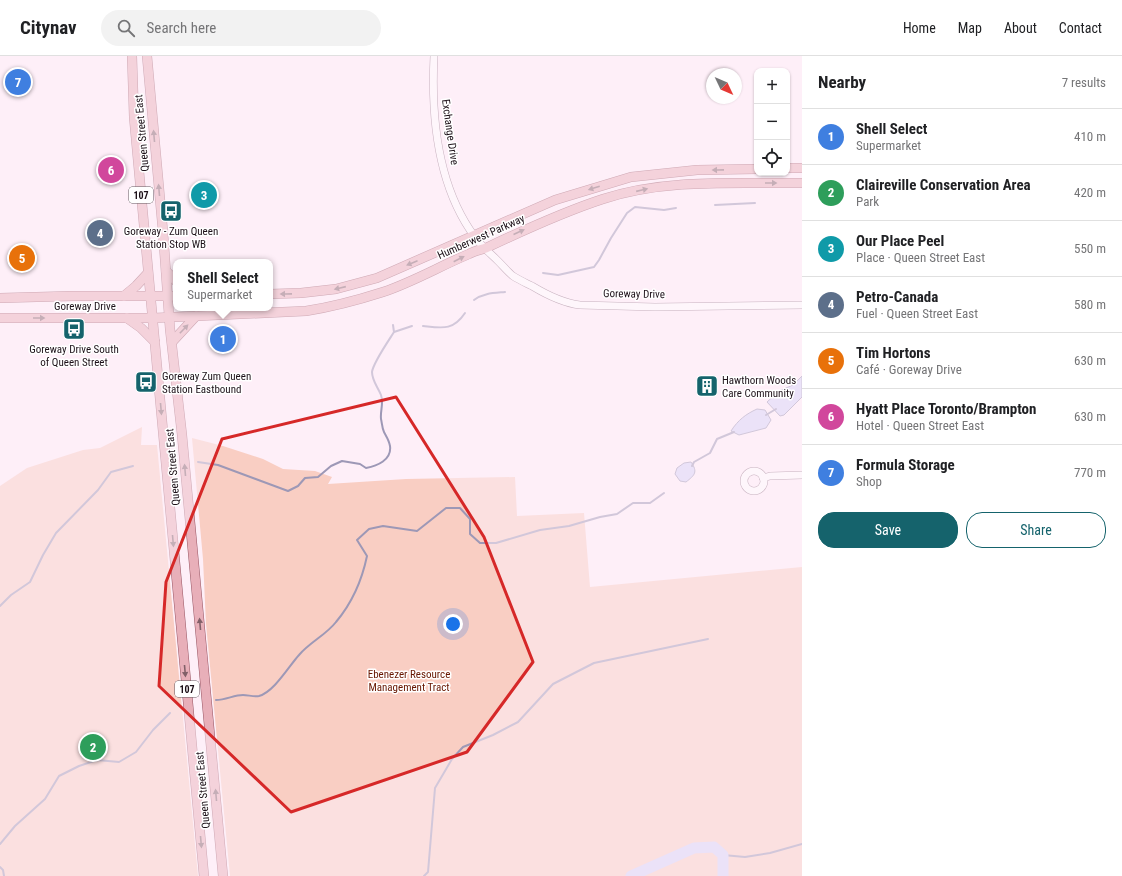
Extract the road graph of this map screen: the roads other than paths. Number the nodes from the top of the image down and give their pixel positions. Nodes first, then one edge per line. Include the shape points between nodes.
1 (132, 56) edge
2 (147, 56) edge
3 (434, 56) edge
4 (790, 168) edge
5 (802, 168) edge
6 (754, 169) edge
7 (802, 183) edge
8 (474, 237) junction
9 (484, 249) junction
10 (166, 271) junction
11 (148, 272) junction
12 (173, 278) edge
13 (273, 294) edge
14 (124, 296) junction
15 (150, 296) junction
16 (172, 296) edge
17 (0, 298) edge
18 (802, 305) edge
19 (196, 316) junction
20 (170, 317) junction
21 (0, 318) edge
22 (127, 318) junction
23 (153, 318) junction
24 (155, 342) junction
25 (172, 342) junction
26 (802, 475) edge
27 (763, 478) dead end
28 (204, 876) edge
29 (223, 876) edge

1 - 11 main road, Queen Street East / 107 via 134,117
10 -> 2 main road, Queen Street East / 107
3 - 8 street, Exchange Drive via 433,88 441,162 457,206
4 - 5 main road
6 -> 8 main road, Humberwest Parkway via 698,170 631,177 556,200
9 -> 7 main road, Humberwest Parkway via 605,198 652,188 712,183
8 - 9 street, Exchange Drive
8 -> 13 main road, Humberwest Parkway via 377,278 336,289 301,294
9 - 18 street, Goreway Drive via 513,276 569,304 655,307
19 -> 9 main road, Humberwest Parkway via 306,311 330,307 383,292
10 - 12 main road
10 - 16 main road, Queen Street East / 107
11 - 14 main road
11 - 15 main road, Queen Street East / 107
14 - 15 main road, Goreway Drive
14 - 17 main road, Goreway Drive
15 - 16 main road
15 - 23 main road, Queen Street East / 107
16 - 20 main road, Queen Street East / 107
19 - 20 main road, Humberwest Parkway
25 -> 19 main road
20 - 23 main road, Goreway Drive
20 - 25 main road, Queen Street East / 107
21 -> 22 main road, Goreway Drive
22 - 23 main road, Goreway Drive
22 - 24 main road
23 - 24 main road, Queen Street East / 107
24 -> 28 main road, Queen Street East / 107
29 -> 25 main road, Queen Street East / 107
26 - 27 street

